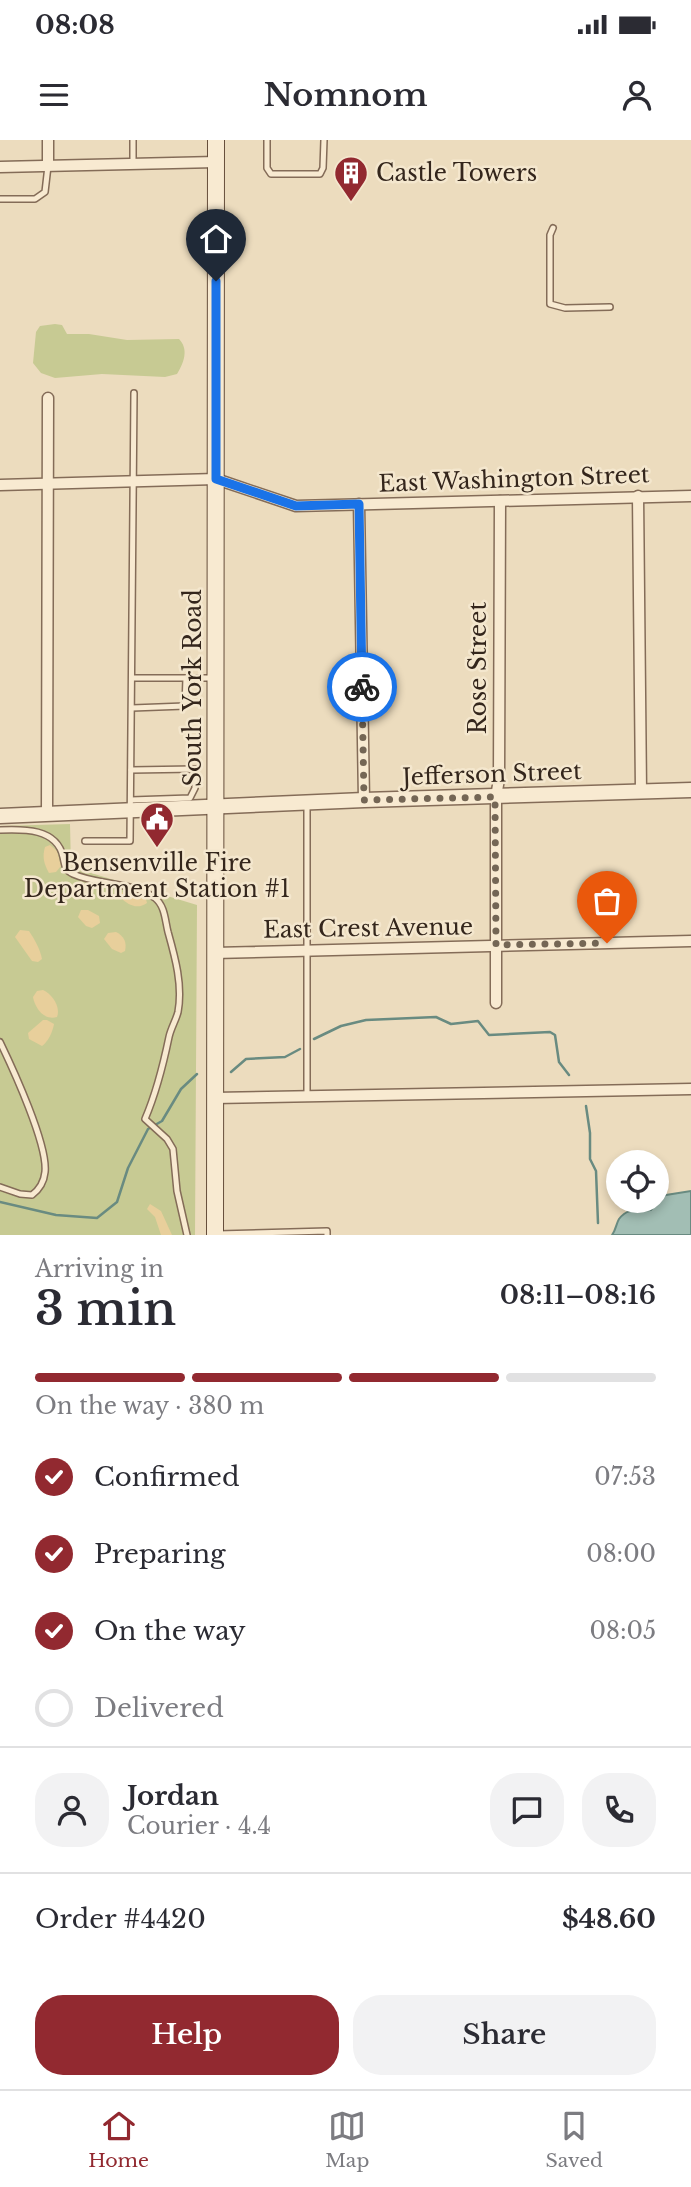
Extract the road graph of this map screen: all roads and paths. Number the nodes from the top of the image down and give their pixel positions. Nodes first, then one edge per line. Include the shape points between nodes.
1 (48, 140) edge
2 (133, 140) edge
3 (216, 140) edge
4 (267, 140) edge
5 (324, 140) edge
6 (216, 162) junction
7 (133, 163) junction
8 (48, 166) junction
9 (0, 167) edge
10 (0, 199) edge
11 (553, 228) dead end
12 (610, 307) dead end
13 (134, 393) dead end
14 (48, 398) dead end
15 (216, 479) junction
16 (134, 481) junction
17 (48, 484) junction
18 (0, 485) edge
19 (638, 496) junction
20 (691, 496) edge
21 (500, 501) junction
22 (359, 504) junction
23 (132, 678) junction
24 (186, 678) junction
25 (216, 678) junction
26 (131, 708) junction
27 (195, 769) junction
28 (131, 770) junction
29 (216, 775) junction
30 (195, 782) junction
31 (691, 790) edge
32 (641, 791) junction
33 (495, 797) junction
34 (364, 800) junction
35 (307, 803) junction
36 (190, 804) junction
37 (131, 806) junction
38 (216, 808) junction
39 (47, 815) junction
40 (0, 816) edge
41 (0, 830) edge
42 (85, 841) dead end
43 (691, 941) edge
44 (496, 945) junction
45 (307, 950) junction
46 (214, 953) junction
47 (496, 1003) dead end
48 (0, 1042) edge
49 (691, 1089) edge
50 (307, 1097) junction
51 (214, 1098) junction
52 (0, 1186) edge
53 (215, 1234) edge
54 (187, 1235) edge
55 (327, 1235) edge

1 - 8 street
2 - 7 lane
3 - 6 main road, South York Road
4 - 5 lane via 271,174 320,174
6 - 7 street
6 - 15 main road, South York Road
7 - 8 street
8 - 9 street
8 - 10 lane via 45,191 35,199
11 - 12 lane via 550,304
13 - 16 lane
14 - 17 street
15 - 16 street
15 - 22 street, East Washington Street via 296,506
15 - 25 main road, South York Road
16 - 17 street
16 - 23 lane
17 - 18 street
17 - 39 street
19 - 20 street, East Washington Street
19 - 21 street, East Washington Street
19 - 32 street
21 - 22 street, East Washington Street
21 - 33 street, Rose Street via 499,779
22 - 34 street
23 - 24 lane
23 - 26 lane
24 - 25 lane
24 - 26 lane via 185,706
25 - 29 main road, South York Road
26 - 28 lane
27 - 28 lane
27 - 29 lane
27 - 30 lane
28 - 37 lane
29 - 30 lane
29 - 38 main road, South York Road
30 - 36 lane
31 - 32 street, Jefferson Street
32 - 33 street, Jefferson Street
33 - 34 street, Jefferson Street
33 - 44 street, Rose Street
34 - 35 street, Jefferson Street
35 - 38 street, Jefferson Street
35 - 45 lane
36 - 37 street, Jefferson Street
36 - 38 street, Jefferson Street
37 - 39 street, Jefferson Street
37 - 42 lane via 130,841
38 - 46 main road, South York Road
39 - 40 street, Jefferson Street
41 - 54 lane via 42,834 60,848 69,872 143,892 163,907 177,971 178,1010 145,1119 173,1149
43 - 44 street, East Crest Avenue
44 - 45 street, East Crest Avenue
44 - 47 street, Rose Street
45 - 46 street, East Crest Avenue
45 - 50 lane
46 - 51 main road, South York Road
48 - 52 lane via 26,1101 45,1167 42,1184 33,1194
49 - 50 street
50 - 51 street
51 - 53 main road, South York Road
53 - 55 lane via 327,1231

